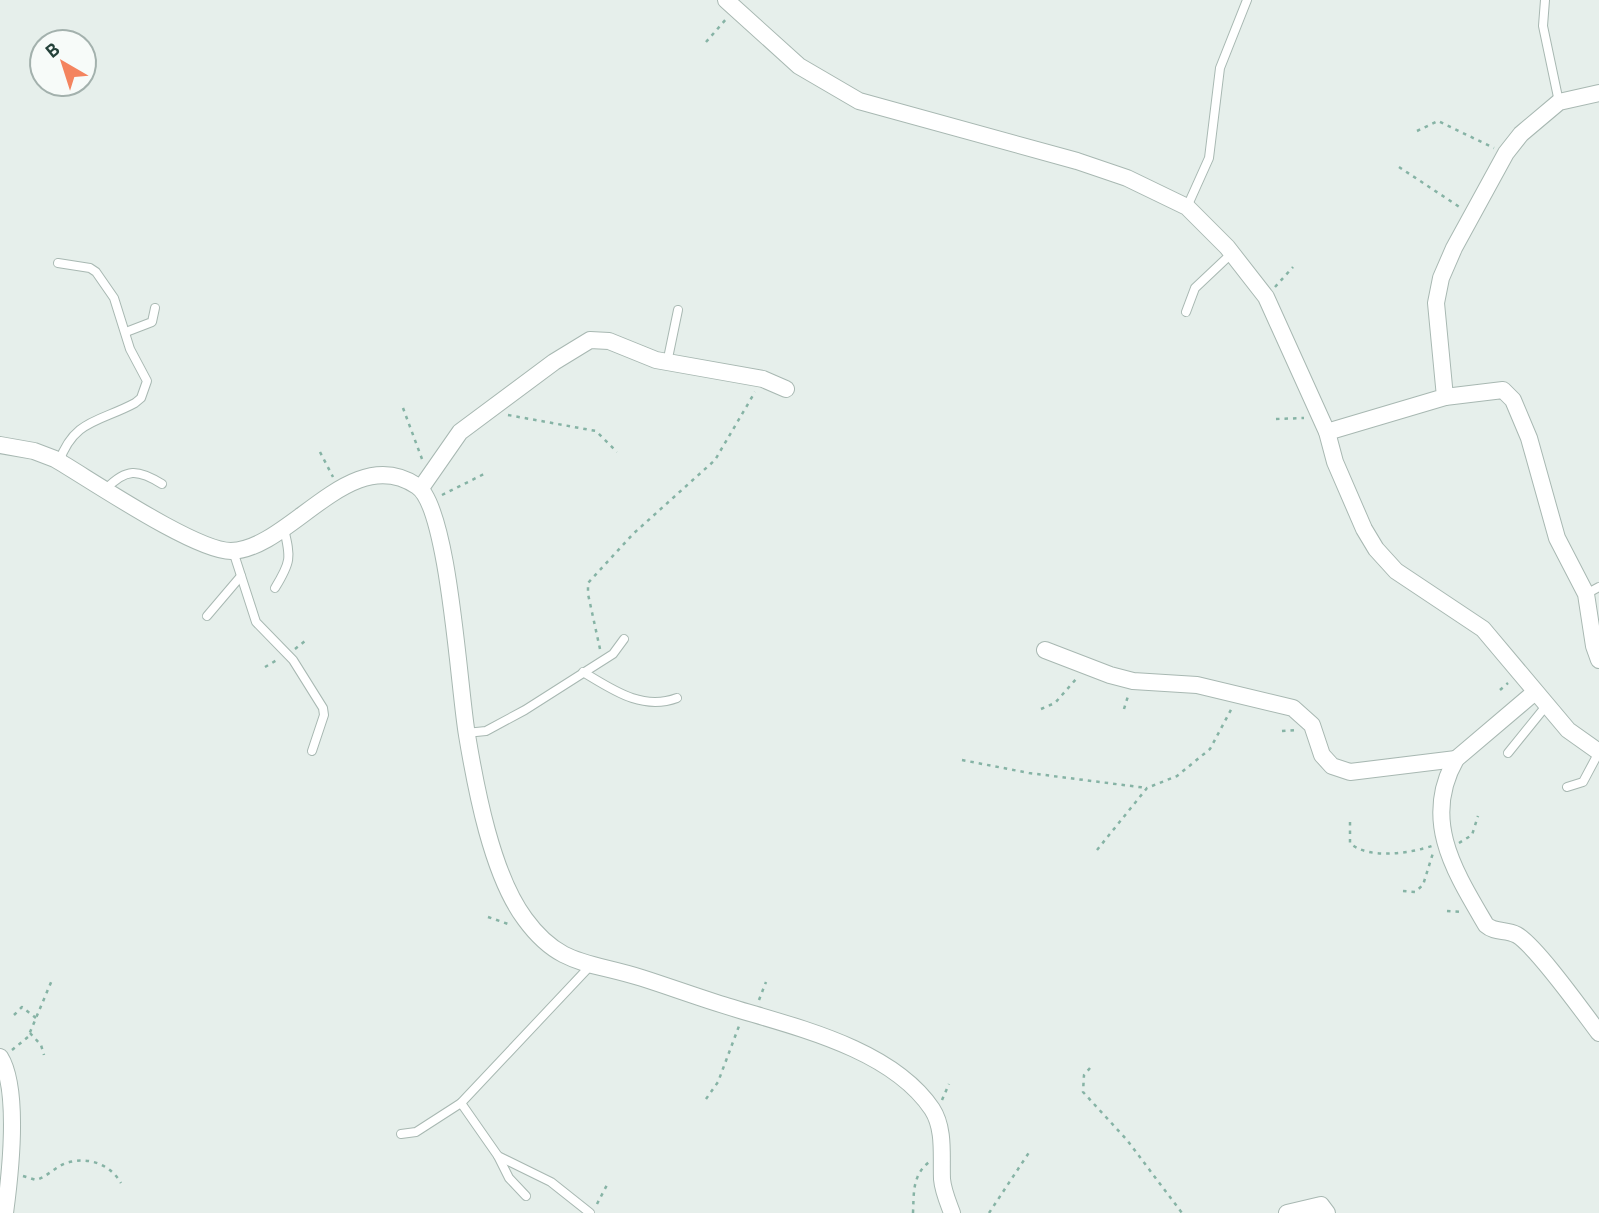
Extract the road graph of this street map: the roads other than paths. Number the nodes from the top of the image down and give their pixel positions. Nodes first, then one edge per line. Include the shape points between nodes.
1 (1247, 0) edge
2 (1545, 0) edge
3 (731, 5) edge
4 (1599, 93) edge
5 (1559, 102) junction
6 (1186, 207) junction
7 (1232, 253) junction
8 (58, 263) dead end
9 (155, 308) dead end
10 (678, 310) dead end
11 (1186, 312) dead end
12 (126, 332) junction
13 (667, 363) junction
14 (786, 389) dead end
15 (1445, 397) junction
16 (1327, 432) junction
17 (0, 445) edge
18 (59, 462) junction
19 (162, 484) dead end
20 (426, 488) junction
21 (106, 489) junction
22 (283, 527) junction
23 (233, 551) junction
24 (241, 576) junction
25 (275, 588) dead end
26 (1593, 591) edge
27 (206, 616) dead end
28 (624, 639) dead end
29 (1045, 650) dead end
30 (1599, 660) edge
31 (583, 672) junction
32 (1535, 692) junction
33 (677, 698) dead end
34 (1546, 706) junction
35 (466, 733) junction
36 (312, 751) dead end
37 (1599, 752) edge
38 (1507, 753) dead end
39 (1456, 759) junction
40 (1567, 787) dead end
41 (593, 964) junction
42 (1599, 1033) edge
43 (1, 1058) edge
44 (461, 1103) junction
45 (401, 1134) dead end
46 (498, 1156) junction
47 (526, 1196) dead end
48 (5, 1213) edge
49 (591, 1213) edge
50 (952, 1213) edge
51 (1286, 1213) edge
52 (1327, 1213) edge

1 - 6 lane via 1220,68 1209,159
2 - 5 lane via 1543,26
3 - 6 street via 799,66 859,101 1077,161 1127,178
4 - 5 street
5 - 15 street via 1506,153 1450,258 1436,303
6 - 7 street
7 - 11 lane via 1200,283
7 - 16 street via 1266,297
8 - 12 lane via 96,272 114,298
9 - 12 lane via 152,322
10 - 13 lane
12 - 18 lane via 147,381 141,398 75,431
13 - 14 street via 763,379
13 - 20 street via 609,341 590,340 460,432
15 - 16 street
15 - 26 street via 1503,390 1513,400 1558,538
16 - 32 street via 1364,529 1386,561 1483,629
17 - 18 street via 34,451
18 - 21 street
19 - 21 lane via 132,471
20 - 22 street via 379,476 358,480
20 - 35 street via 442,546
21 - 23 street via 193,541
22 - 23 street via 258,545
22 - 25 lane via 289,564
23 - 24 lane
24 - 27 lane
24 - 36 lane via 260,628 293,660 323,708
26 - 30 street via 1594,646
28 - 31 lane via 613,654
29 - 39 street via 1133,681 1197,685 1284,705 1305,716 1322,755 1332,766 1350,772
31 - 33 lane via 641,702 657,704
31 - 35 lane via 499,725
32 - 34 street
32 - 39 street
34 - 37 street via 1568,730
34 - 38 lane
35 - 41 street via 480,803 518,910 557,954
37 - 40 lane via 1583,782
39 - 42 street via 1448,772 1441,817 1443,843 1486,925 1519,936
41 - 44 lane
41 - 50 street via 842,1044 899,1077 932,1109 941,1135 944,1192
43 - 48 street via 10,1086 11,1171
44 - 45 lane via 416,1132
44 - 46 lane
46 - 47 lane via 509,1178
46 - 49 lane via 551,1182
51 - 52 street via 1315,1205

